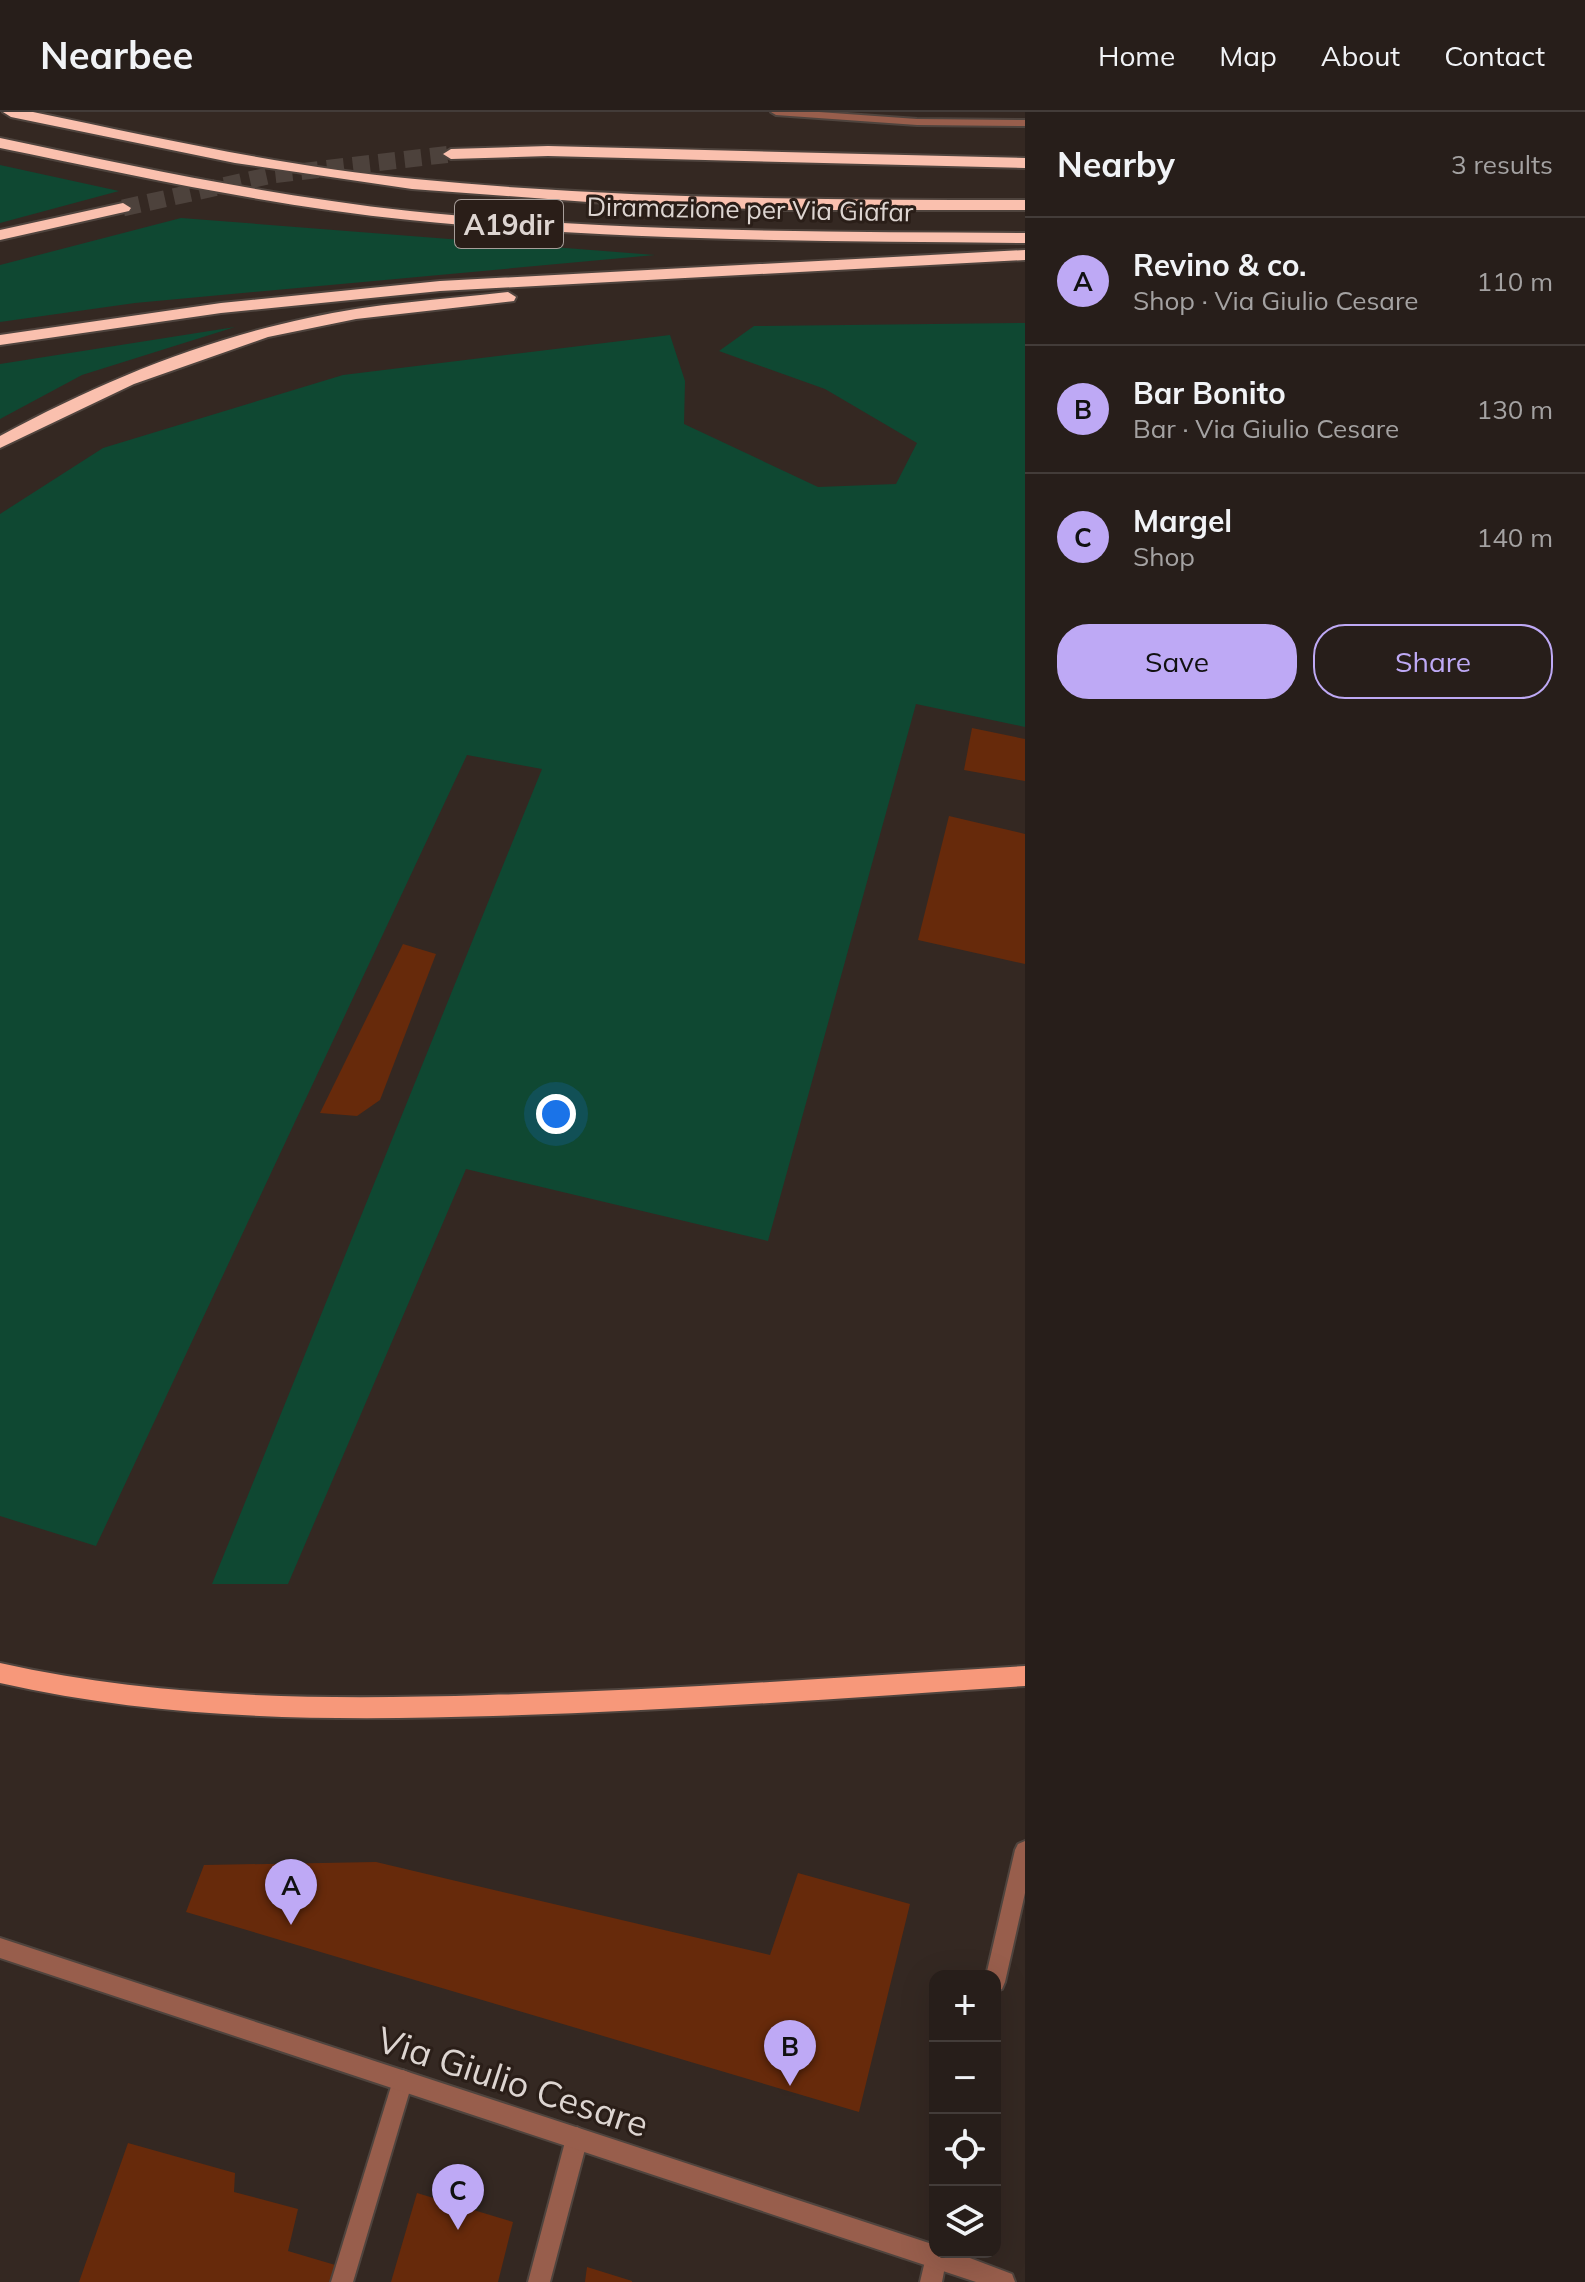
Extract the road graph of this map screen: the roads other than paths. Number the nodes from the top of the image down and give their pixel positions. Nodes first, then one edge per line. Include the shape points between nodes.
1 (11, 112) edge
2 (776, 112) edge
3 (1025, 123) edge
4 (0, 143) edge
5 (451, 154) tunnel mouth
6 (1025, 163) edge
7 (1025, 205) edge
8 (123, 208) tunnel mouth
9 (0, 235) edge
10 (1025, 238) edge
11 (1025, 255) edge
12 (728, 272) junction
13 (0, 340) edge
14 (0, 443) edge
15 (0, 1673) edge
16 (1025, 1676) edge
17 (1025, 1850) edge
18 (0, 1948) edge
19 (998, 1970) edge
20 (403, 2080) junction
21 (577, 2138) junction
22 (929, 2251) edge
23 (936, 2258) edge
24 (947, 2258) edge
25 (342, 2282) edge
26 (539, 2282) edge
27 (931, 2282) edge
28 (1004, 2282) edge

1 - 7 highway, Diramazione per Via Giafar / A19dir via 235,158 412,184 778,205
2 - 3 street
4 - 10 highway, Diramazione per Via Giafar / A19dir via 321,204 531,226 734,236
5 - 6 highway via 548,151
8 - 9 highway
11 - 12 highway
12 - 13 highway via 440,286 221,308
12 - 14 highway via 354,315 276,332 195,354 116,385
15 - 16 main road via 68,1690 291,1711 562,1705
17 - 19 street
18 - 20 street, Via Giulio Cesare
20 - 21 street, Via Giulio Cesare
20 - 25 street
21 - 22 street, Via Giulio Cesare
21 - 26 street
23 - 27 street
24 - 28 street, Via Giulio Cesare

